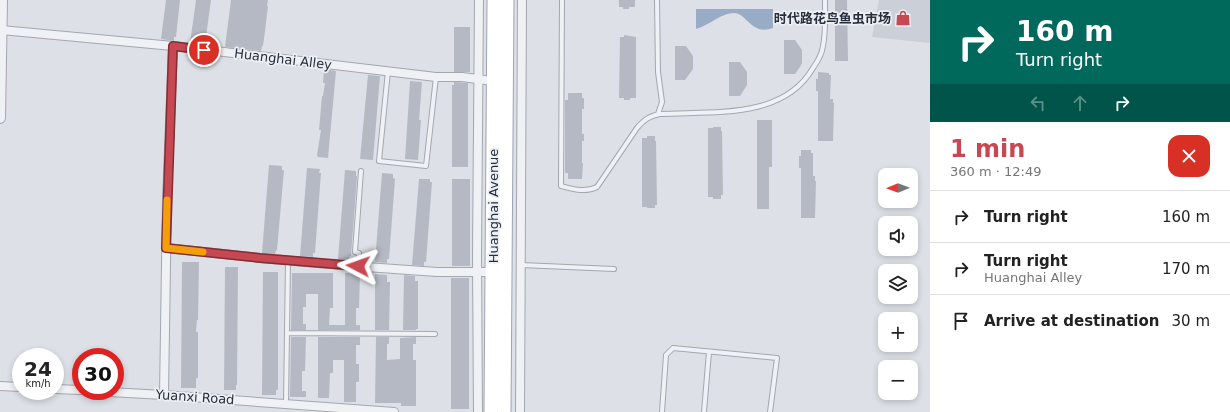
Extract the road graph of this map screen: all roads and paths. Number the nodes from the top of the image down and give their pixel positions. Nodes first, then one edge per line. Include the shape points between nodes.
1 (2, 0) edge
2 (479, 0) edge
3 (494, 0) edge
4 (507, 0) edge
5 (522, 0) edge
6 (562, 0) edge
7 (657, 0) edge
8 (825, 0) edge
9 (1, 30) junction
10 (173, 46) junction
11 (388, 71) junction
12 (436, 77) junction
13 (478, 79) junction
14 (494, 81) junction
15 (658, 114) junction
16 (0, 118) edge
17 (361, 171) dead end
18 (166, 248) junction
19 (288, 261) junction
20 (521, 265) junction
21 (358, 266) junction
22 (614, 269) dead end
23 (477, 272) junction
24 (492, 272) junction
25 (287, 333) junction
26 (435, 334) dead end
27 (709, 352) junction
28 (0, 386) edge
29 (12, 387) edge
30 (124, 393) edge
31 (164, 395) junction
32 (286, 404) junction
33 (394, 412) edge
34 (478, 412) edge
35 (491, 412) edge
36 (504, 412) edge
37 (520, 412) edge
38 (662, 412) edge
39 (704, 412) edge
40 (770, 412) edge

1 - 9 street
2 - 13 street
3 - 14 main road, Huanghai Avenue
4 - 36 main road, Huanghai Avenue
5 - 20 street
6 - 15 lane via 561,186 578,190 597,187 637,128 646,118
7 - 15 lane via 658,72 662,102
8 - 15 lane via 821,55 810,75 790,94 755,108
9 - 10 street, Huanghai Alley
9 - 16 street
10 - 11 street, Huanghai Alley
10 - 18 street
11 - 12 street, Huanghai Alley
11 - 12 lane via 380,161 426,166
12 - 13 street, Huanghai Alley
13 - 14 street, Huanghai Alley
13 - 23 street
14 - 24 main road, Huanghai Avenue
17 - 21 lane via 355,252 359,253
18 - 19 street
18 - 31 street
19 - 21 street
19 - 25 lane
20 - 22 lane
20 - 37 street
21 - 23 street via 437,272
23 - 24 street
23 - 34 street
24 - 35 main road, Huanghai Avenue
25 - 26 lane
25 - 32 lane
27 - 38 lane via 674,348 666,355
27 - 39 lane
27 - 40 lane via 777,358
28 - 29 street
30 - 31 street, Yuanxi Road
31 - 32 street, Yuanxi Road
32 - 33 street, Yuanxi Road

